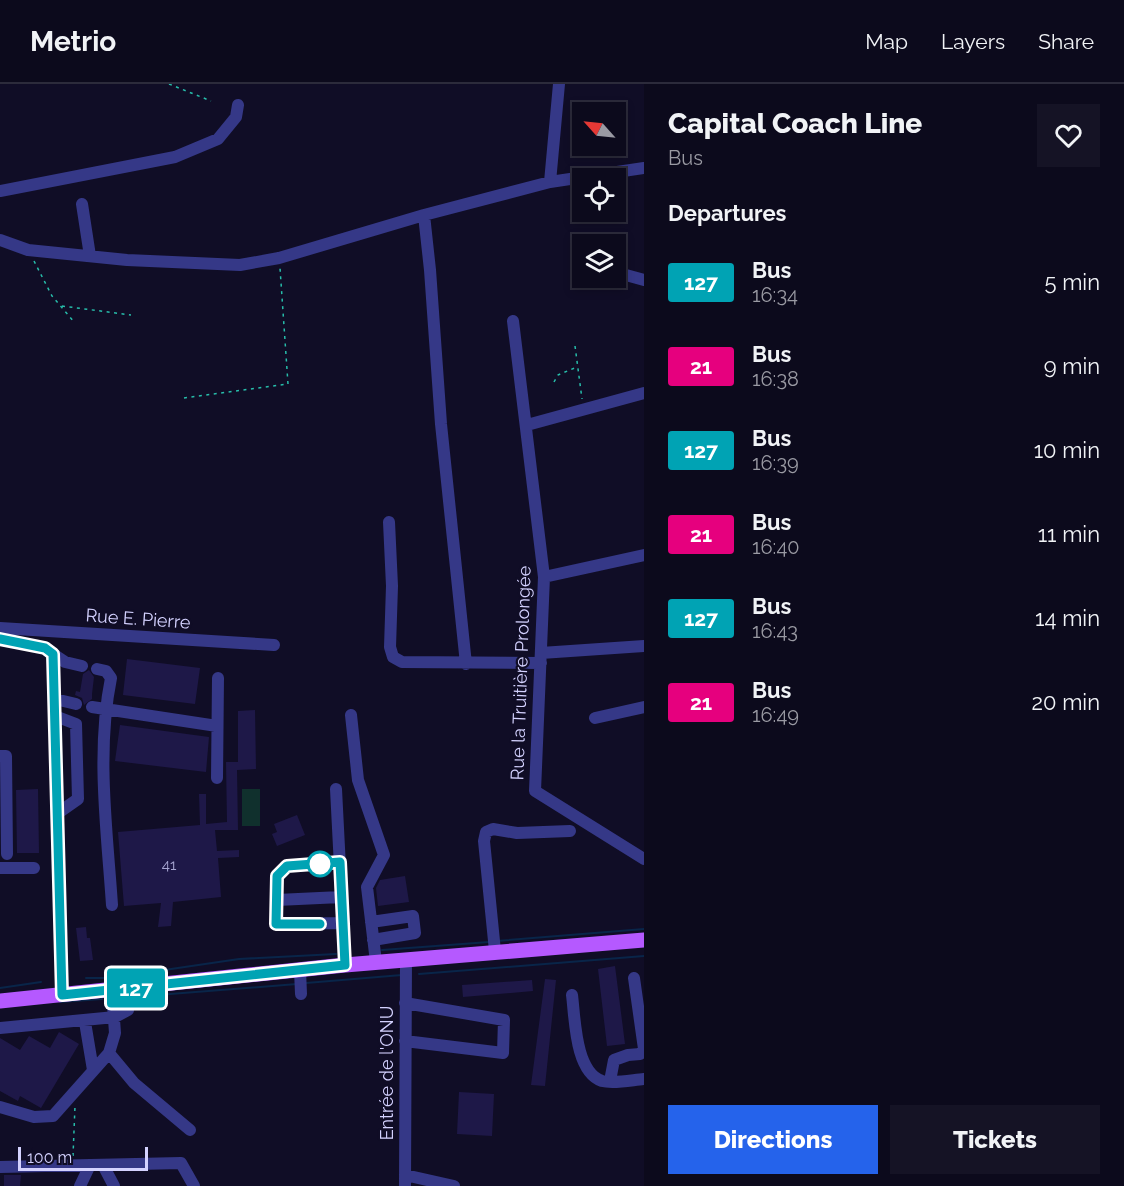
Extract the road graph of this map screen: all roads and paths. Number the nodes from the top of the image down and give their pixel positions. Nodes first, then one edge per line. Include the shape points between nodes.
1 (169, 84) edge
2 (559, 84) edge
3 (211, 101) dead end
4 (238, 105) dead end
5 (644, 168) edge
6 (550, 182) junction
7 (0, 191) edge
8 (82, 204) dead end
9 (424, 214) junction
10 (0, 240) edge
11 (27, 250) junction
12 (90, 256) junction
13 (279, 258) junction
14 (626, 275) edge
15 (644, 280) edge
16 (61, 306) junction
17 (132, 315) dead end
18 (513, 321) dead end
19 (75, 323) dead end
20 (574, 346) dead end
21 (578, 367) junction
22 (554, 382) dead end
23 (644, 393) edge
24 (184, 398) dead end
25 (584, 409) junction
26 (527, 425) junction
27 (389, 522) dead end
28 (644, 555) edge
29 (544, 577) junction
30 (0, 628) edge
31 (0, 639) edge
32 (274, 645) dead end
33 (644, 646) edge
34 (53, 654) junction
35 (541, 658) junction
36 (65, 662) junction
37 (466, 664) junction
38 (81, 666) dead end
39 (97, 669) dead end
40 (54, 670) junction
41 (218, 678) dead end
42 (55, 699) junction
43 (76, 704) dead end
44 (644, 707) edge
45 (98, 709) junction
46 (351, 715) dead end
47 (55, 716) junction
48 (595, 718) dead end
49 (217, 726) junction
50 (0, 756) edge
51 (217, 778) dead end
52 (336, 789) dead end
53 (58, 813) junction
54 (570, 831) dead end
55 (7, 854) dead end
56 (644, 858) edge
57 (340, 862) junction
58 (0, 868) edge
59 (34, 868) dead end
60 (341, 897) junction
61 (277, 900) junction
62 (112, 905) dead end
63 (371, 922) junction
64 (343, 923) junction
65 (373, 939) junction
66 (644, 940) edge
67 (495, 951) junction
68 (406, 959) junction
69 (376, 963) junction
70 (345, 965) junction
71 (300, 970) junction
72 (634, 978) dead end
73 (120, 990) junction
74 (301, 994) dead end
75 (62, 995) junction
76 (572, 995) dead end
77 (0, 1001) edge
78 (405, 1004) junction
79 (114, 1017) junction
80 (86, 1022) junction
81 (0, 1028) edge
82 (405, 1041) junction
83 (109, 1053) junction
84 (93, 1070) junction
85 (644, 1079) edge
86 (610, 1081) junction
87 (78, 1088) junction
88 (0, 1107) edge
89 (190, 1130) dead end
90 (97, 1165) junction
91 (72, 1166) junction
92 (0, 1167) edge
93 (405, 1181) edge
94 (80, 1186) edge
95 (114, 1186) edge
96 (194, 1186) edge
97 (454, 1186) edge

1 - 3 path
2 - 6 street
4 - 7 street via 236,117 218,140 175,157
5 - 6 street
6 - 9 street
8 - 12 street
9 - 13 street
9 - 37 street
10 - 11 street
11 - 12 street
11 - 16 path
12 - 13 street via 203,265 240,265
13 - 24 path via 288,384
14 - 15 street
16 - 17 path
16 - 19 path
18 - 26 street, Rue la Truitière Prolongée
20 - 21 path
21 - 22 path via 558,375
21 - 25 path
23 - 25 street
25 - 26 street
26 - 29 street, Rue la Truitière Prolongée
27 - 37 street via 393,657 402,662
28 - 29 street
29 - 35 street, Rue la Truitière Prolongée
30 - 32 street, Rue E. Pierre
31 - 34 street via 45,648
33 - 35 street
34 - 36 street
34 - 40 street
35 - 37 street
35 - 56 street, Rue la Truitière Prolongée via 536,791
36 - 38 street
36 - 40 street
39 - 45 street via 106,671 111,678
40 - 42 street
41 - 49 street
42 - 43 street
42 - 47 street
44 - 48 street
45 - 49 street
45 - 62 street
46 - 63 street via 358,780 384,855 368,887
47 - 53 street
47 - 53 street via 76,723 78,799
49 - 51 street
50 - 55 street via 6,756
52 - 57 street
53 - 75 street
54 - 67 street via 486,832
57 - 60 street
57 - 61 street via 287,866 277,876
58 - 59 street
60 - 61 street
60 - 64 street
61 - 64 street via 276,924
63 - 65 street
63 - 65 street via 412,916 415,933
64 - 70 street
65 - 69 street
66 - 67 main road
67 - 68 main road
68 - 69 main road
68 - 78 street, Entrée de l'ONU
69 - 70 main road
70 - 71 main road
71 - 73 main road
71 - 74 street
72 - 86 street via 644,1049 642,1053 614,1060
73 - 75 main road
73 - 79 street
75 - 77 main road
76 - 86 street via 580,1055 593,1076
78 - 82 street, Entrée de l'ONU
78 - 82 street via 504,1020 503,1053
79 - 80 street
79 - 83 street via 115,1033
80 - 81 street
80 - 84 street
82 - 93 street, Entrée de l'ONU
83 - 84 street
83 - 89 street via 134,1083
84 - 87 street
85 - 86 street
87 - 88 street via 58,1112 46,1118
87 - 91 path
90 - 91 street
90 - 94 street
90 - 95 street
90 - 96 street via 181,1163
91 - 92 street
93 - 97 street

